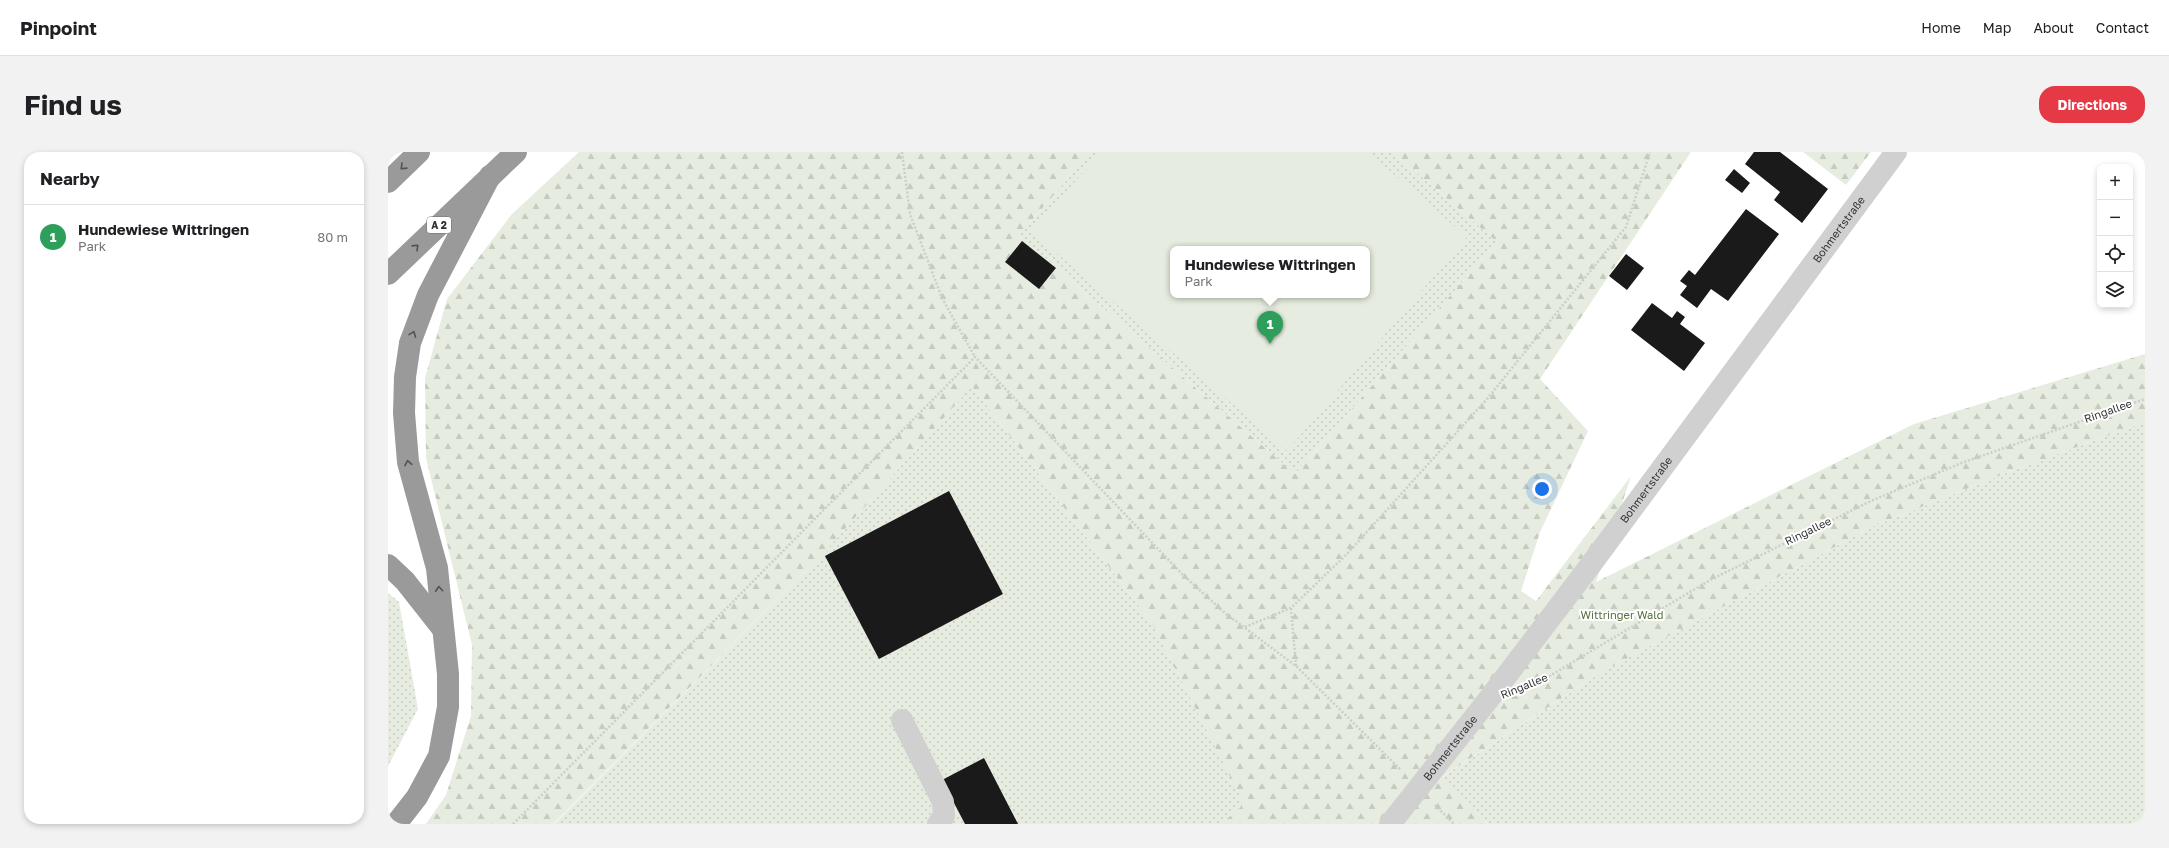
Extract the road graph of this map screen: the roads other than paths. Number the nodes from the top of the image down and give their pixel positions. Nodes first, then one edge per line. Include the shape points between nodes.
1 (419, 152) edge
2 (516, 152) edge
3 (1896, 152) edge
4 (490, 176) junction
5 (388, 182) edge
6 (388, 274) edge
7 (388, 565) edge
8 (442, 628) junction
9 (902, 720) dead end
10 (396, 824) edge
11 (938, 824) edge
12 (1390, 824) edge

1 -> 5 highway
2 - 4 highway, A 2
3 - 12 street, Bohmertstraße via 1589,567
6 -> 4 highway, A 2
8 -> 4 highway via 437,568 408,462 404,414 405,377 410,343 428,295
7 - 8 highway via 405,581
8 - 10 highway via 448,674 448,707 439,756 417,797
9 - 11 street via 943,802 944,816

